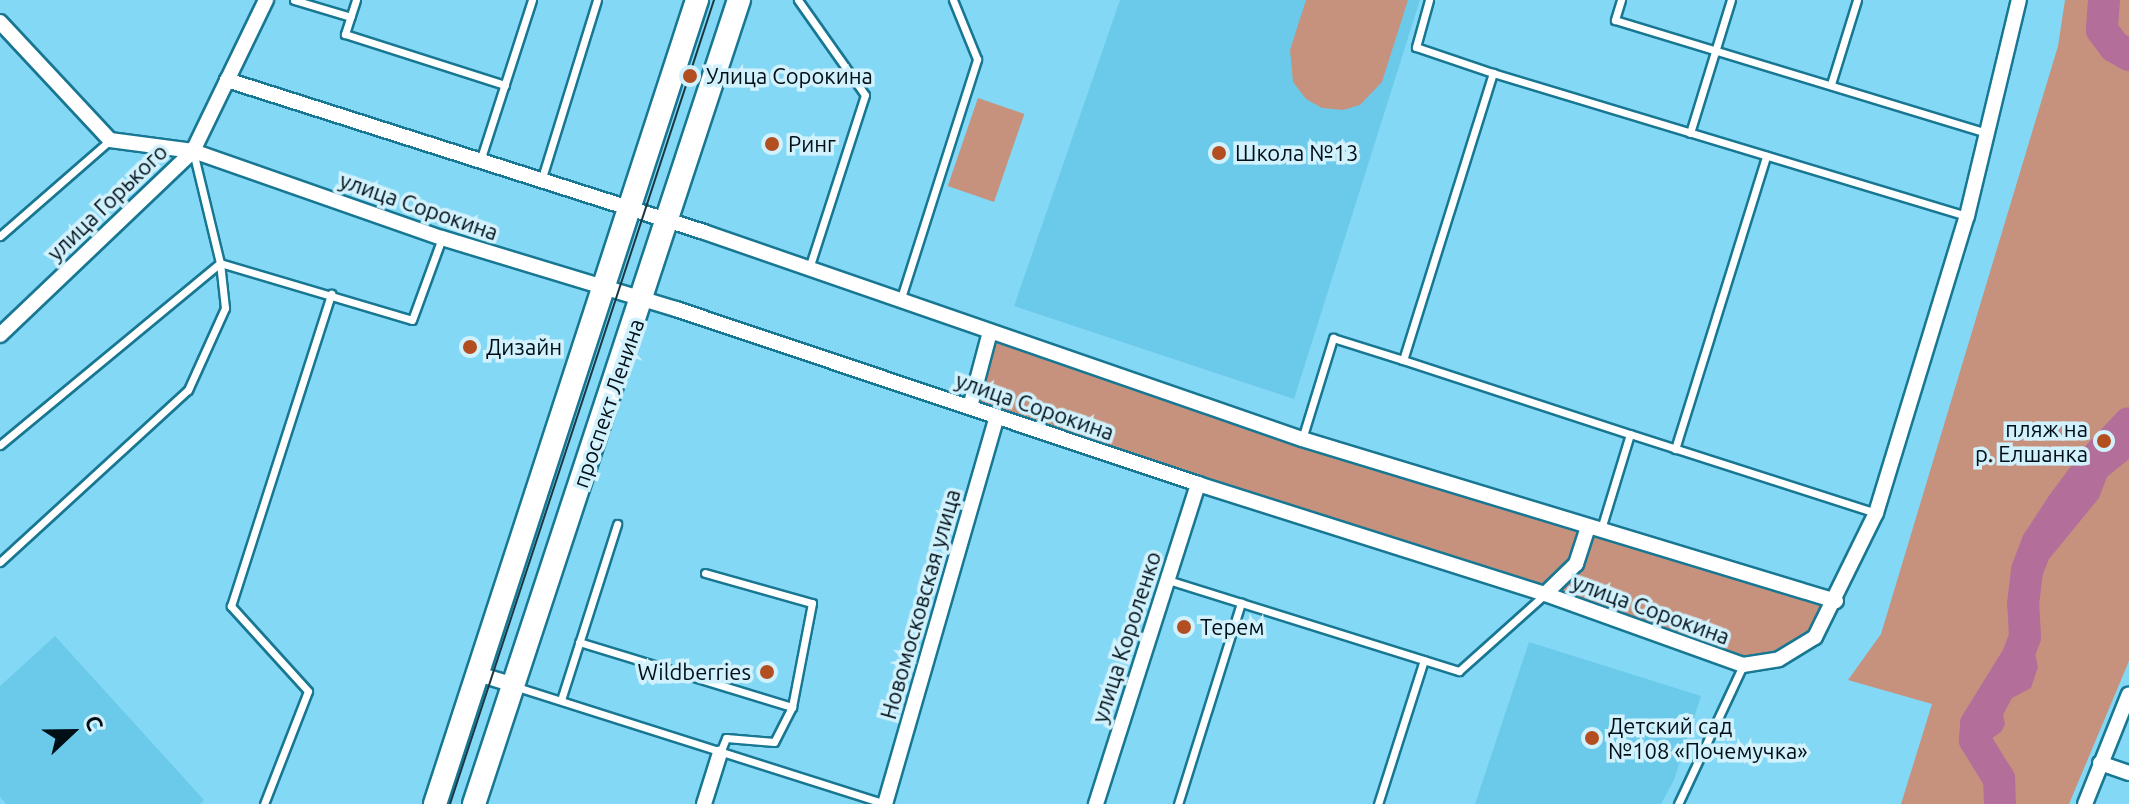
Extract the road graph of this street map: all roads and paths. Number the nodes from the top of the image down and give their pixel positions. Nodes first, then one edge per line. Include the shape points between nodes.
1 (266, 0) edge
2 (294, 0) edge
3 (356, 0) edge
4 (532, 0) edge
5 (597, 0) edge
6 (697, 0) edge
7 (739, 0) edge
8 (798, 0) edge
9 (953, 0) edge
10 (1429, 0) edge
11 (1621, 0) edge
12 (1731, 0) edge
13 (1857, 0) edge
14 (2019, 0) edge
15 (351, 17) junction
16 (0, 22) edge
17 (1716, 50) junction
18 (1493, 73) junction
19 (227, 80) junction
20 (1831, 84) junction
21 (505, 85) junction
22 (1690, 133) junction
23 (1987, 133) junction
24 (110, 140) junction
25 (193, 151) junction
26 (1766, 156) junction
27 (480, 161) junction
28 (541, 183) junction
29 (631, 210) junction
30 (1967, 216) junction
31 (669, 221) junction
32 (0, 236) edge
33 (442, 238) junction
34 (220, 263) junction
35 (809, 270) junction
36 (606, 289) junction
37 (331, 294) junction
38 (643, 300) junction
39 (900, 302) junction
40 (990, 332) junction
41 (0, 335) edge
42 (1403, 360) junction
43 (970, 407) junction
44 (997, 417) junction
45 (1630, 434) junction
46 (1302, 439) junction
47 (0, 445) edge
48 (1675, 449) junction
49 (1198, 484) junction
50 (1876, 513) junction
51 (617, 524) dead end
52 (1594, 529) junction
53 (0, 562) edge
54 (705, 573) dead end
55 (1168, 580) junction
56 (1545, 594) junction
57 (1836, 601) junction
58 (1241, 603) junction
59 (579, 642) junction
60 (1424, 660) junction
61 (1743, 665) junction
62 (478, 674) junction
63 (513, 685) junction
64 (2129, 694) edge
65 (561, 700) junction
66 (792, 707) junction
67 (720, 753) junction
68 (2100, 763) junction
69 (2129, 773) edge
70 (264, 804) edge
71 (435, 804) edge
72 (474, 804) edge
73 (704, 804) edge
74 (885, 804) edge
75 (1096, 804) edge
76 (1178, 804) edge
77 (1378, 804) edge
78 (1678, 804) edge
79 (2085, 804) edge

1 - 19 street, улица Горького
2 - 15 lane
3 - 15 lane
4 - 21 lane
5 - 28 lane
6 - 29 main road, проспект Ленина
7 - 31 main road, проспект Ленина
8 - 35 lane via 865,95
9 - 39 lane via 977,59
10 - 18 lane via 1416,47
11 - 17 lane via 1615,20
12 - 17 lane
13 - 20 lane
14 - 23 street, улица Сорокина
15 - 21 lane via 345,34
16 - 24 street
17 - 20 lane
17 - 22 lane
18 - 22 lane
18 - 42 lane
19 - 25 street, улица Горького
19 - 27 street
20 - 23 lane
21 - 27 lane
22 - 26 lane
23 - 30 street, улица Сорокина
24 - 25 street, улица Сорокина
24 - 32 lane
25 - 33 street, улица Сорокина
25 - 34 lane
25 - 41 street, улица Горького
26 - 30 lane
26 - 48 lane
27 - 28 street
28 - 29 street
29 - 31 street
29 - 36 main road, проспект Ленина
30 - 50 street, улица Сорокина
31 - 35 street
31 - 38 main road, проспект Ленина
33 - 36 street, улица Сорокина
33 - 37 lane via 412,320
34 - 37 lane
34 - 47 lane
34 - 53 lane via 225,308 188,390
35 - 39 street
36 - 38 street, улица Сорокина
36 - 62 main road, проспект Ленина
37 - 70 lane via 231,606 308,691
38 - 43 street, улица Сорокина
38 - 63 main road, проспект Ленина
39 - 40 street
40 - 43 street
40 - 46 street
42 - 45 lane
42 - 46 lane via 1333,338
43 - 44 street, улица Сорокина
44 - 49 street, улица Сорокина
44 - 74 street, Новомосковская улица
45 - 48 lane
45 - 52 lane
46 - 52 street
48 - 50 lane
49 - 55 street, улица Короленко
49 - 56 street, улица Сорокина
50 - 57 street, улица Сорокина
51 - 59 lane
52 - 56 street via 1576,564
52 - 57 street
54 - 66 lane via 812,603
55 - 58 lane
55 - 75 street, улица Короленко
56 - 60 lane via 1459,671
56 - 61 street, улица Сорокина
57 - 61 street, улица Сорокина via 1815,637 1779,659
58 - 60 lane
58 - 76 lane
59 - 65 lane
59 - 66 lane
60 - 77 lane
61 - 78 lane
62 - 63 street
62 - 71 main road, проспект Ленина
63 - 65 lane
63 - 72 main road, проспект Ленина
64 - 68 street
65 - 67 lane
66 - 67 lane via 774,742 726,738
67 - 73 street
67 - 74 lane
68 - 69 street
68 - 79 street

